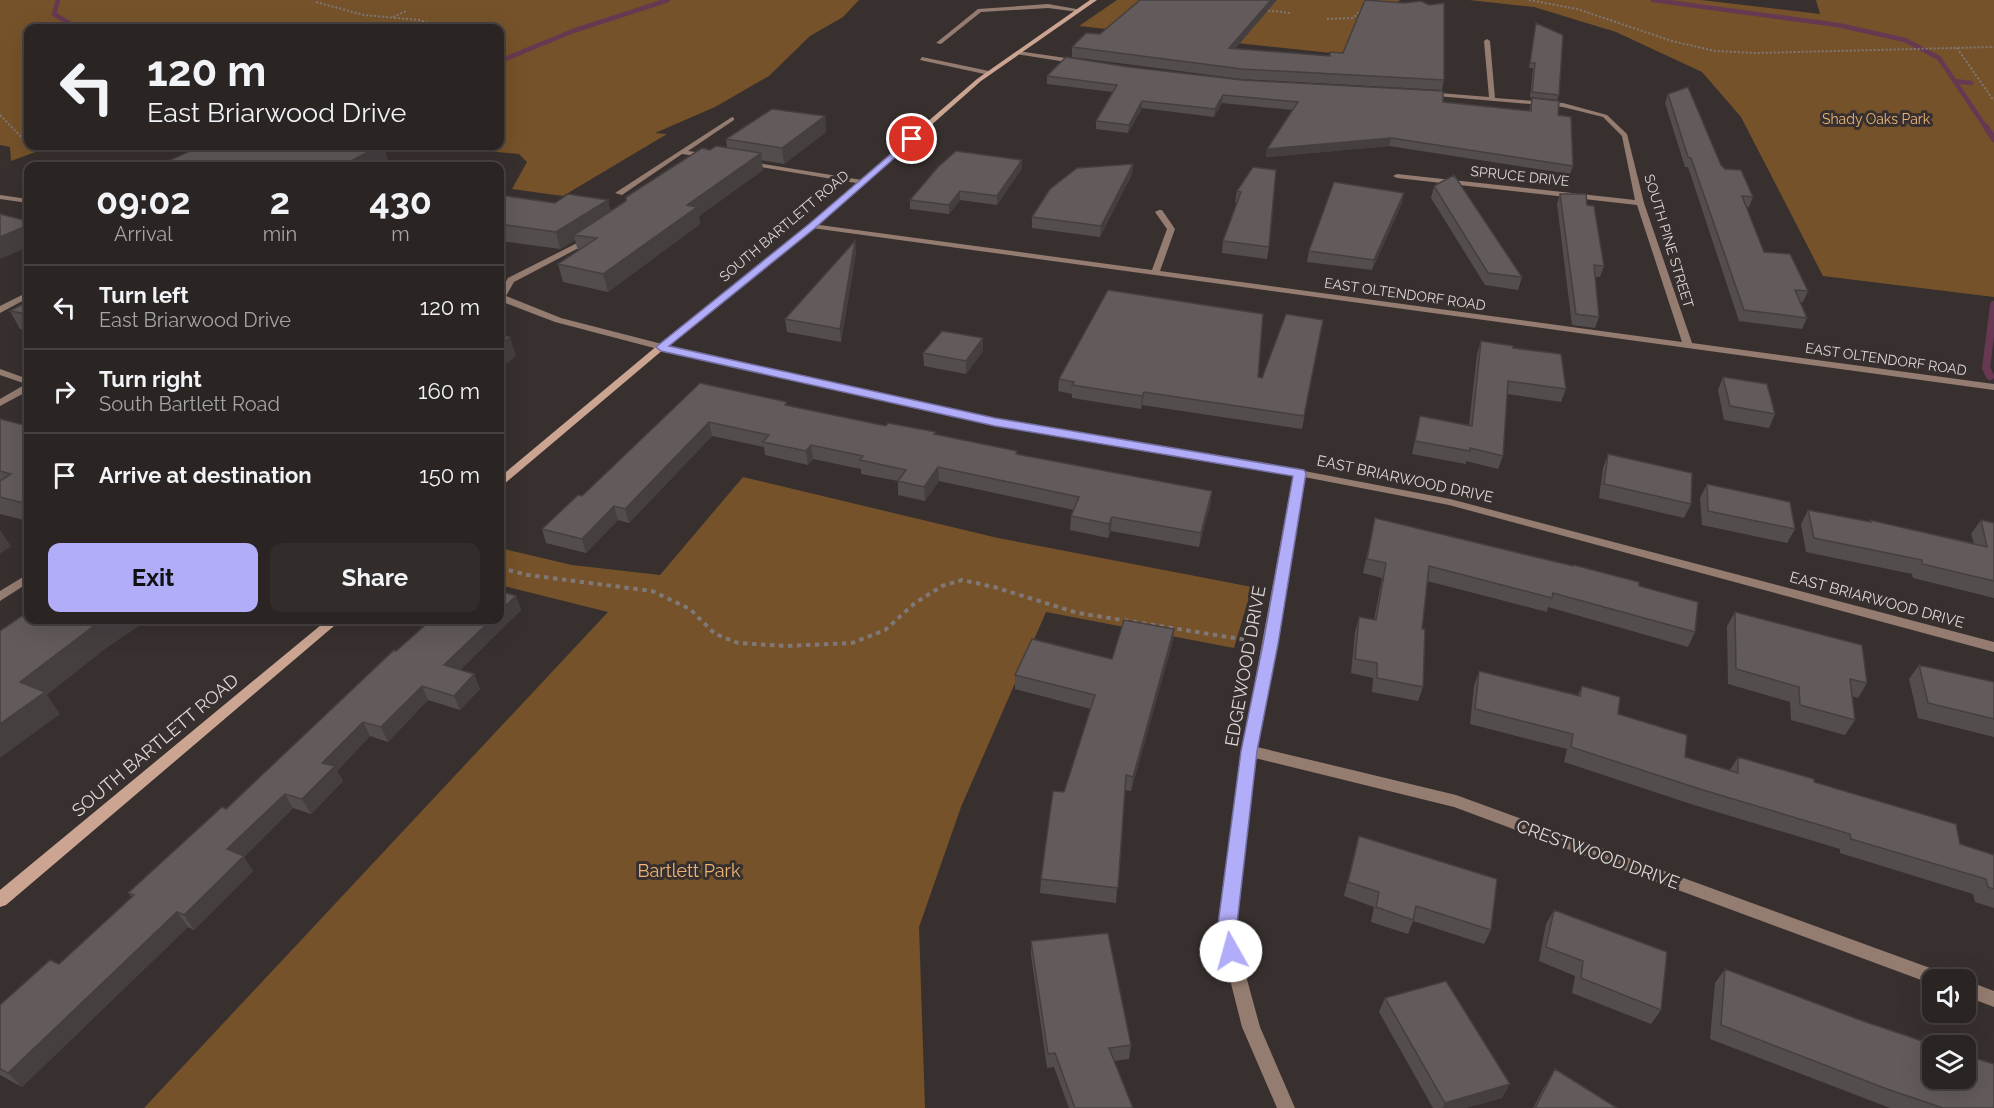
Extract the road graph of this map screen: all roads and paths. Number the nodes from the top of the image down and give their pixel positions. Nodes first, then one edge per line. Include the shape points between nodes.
1 (1094, 0) edge
2 (1371, 0) edge
3 (1529, 0) edge
4 (316, 2) dead end
5 (1256, 9) edge
6 (1079, 10) junction
7 (406, 12) dead end
8 (1290, 13) dead end
9 (389, 18) junction
10 (1327, 19) dead end
11 (432, 24) edge
12 (1486, 41) dead end
13 (939, 43) dead end
14 (1994, 47) edge
15 (1956, 48) junction
16 (1018, 52) junction
17 (922, 59) dead end
18 (1084, 63) edge
19 (989, 73) junction
20 (1986, 91) junction
21 (1994, 92) edge
22 (1420, 93) edge
23 (1492, 98) junction
24 (1994, 101) edge
25 (0, 115) edge
26 (732, 119) dead end
27 (24, 140) edge
28 (681, 152) junction
29 (715, 158) edge
30 (738, 161) edge
31 (1397, 176) dead end
32 (862, 182) junction
33 (619, 193) dead end
34 (0, 197) edge
35 (24, 200) edge
36 (1640, 203) junction
37 (1159, 212) dead end
38 (812, 226) junction
39 (596, 234) edge
40 (1155, 273) junction
41 (504, 291) edge
42 (24, 297) edge
43 (504, 299) edge
44 (0, 310) edge
45 (1688, 346) junction
46 (661, 347) junction
47 (0, 372) edge
48 (24, 381) edge
49 (1994, 387) edge
50 (24, 389) edge
51 (0, 404) edge
52 (1299, 473) junction
53 (504, 479) edge
54 (504, 569) edge
55 (24, 581) edge
56 (0, 597) edge
57 (330, 624) edge
58 (1270, 644) junction
59 (1994, 647) edge
60 (1249, 751) junction
61 (0, 900) edge
62 (1922, 973) edge
63 (1976, 992) edge
64 (1994, 999) edge
65 (1286, 1108) edge

1 - 6 main road, SOUTH BARTLETT ROAD
2 - 10 path via 1353,18
3 - 15 path via 1577,9 1715,51
4 - 9 path
5 - 8 path
6 - 13 street via 1048,6 980,10
6 - 16 main road, SOUTH BARTLETT ROAD
7 - 9 path
9 - 11 path
12 - 23 street
14 - 15 path
15 - 20 path
16 - 18 street
16 - 19 main road, SOUTH BARTLETT ROAD
17 - 19 street
19 - 32 main road, SOUTH BARTLETT ROAD
20 - 21 path
20 - 24 path
22 - 23 street
23 - 36 street, SOUTH PINE STREET via 1563,105 1605,116 1625,135
25 - 27 path
26 - 28 street
28 - 29 street
28 - 33 street
30 - 32 street
31 - 36 street, SPRUCE DRIVE
32 - 38 main road, SOUTH BARTLETT ROAD
34 - 35 street
36 - 45 street, SOUTH PINE STREET
37 - 40 street via 1171,229
38 - 40 street, EAST OLTENDORF ROAD
38 - 46 main road, SOUTH BARTLETT ROAD
39 - 41 street via 511,280
40 - 45 street, EAST OLTENDORF ROAD
42 - 44 street
43 - 46 street, EAST BRIARWOOD DRIVE via 558,320
45 - 49 street, EAST OLTENDORF ROAD
46 - 52 street, EAST BRIARWOOD DRIVE via 995,422
46 - 53 main road, SOUTH BARTLETT ROAD
47 - 48 street
50 - 51 street
52 - 58 street, EDGEWOOD DRIVE
52 - 59 street, EAST BRIARWOOD DRIVE via 1510,516
54 - 58 path via 652,591 690,609 715,634 738,643 852,643 885,630 915,603 942,586 962,580 1078,613
55 - 56 street
57 - 61 main road, SOUTH BARTLETT ROAD
58 - 60 street, EDGEWOOD DRIVE
60 - 62 street, CRESTWOOD DRIVE via 1456,801
60 - 65 street, EDGEWOOD DRIVE via 1226,932 1251,1027
63 - 64 street

